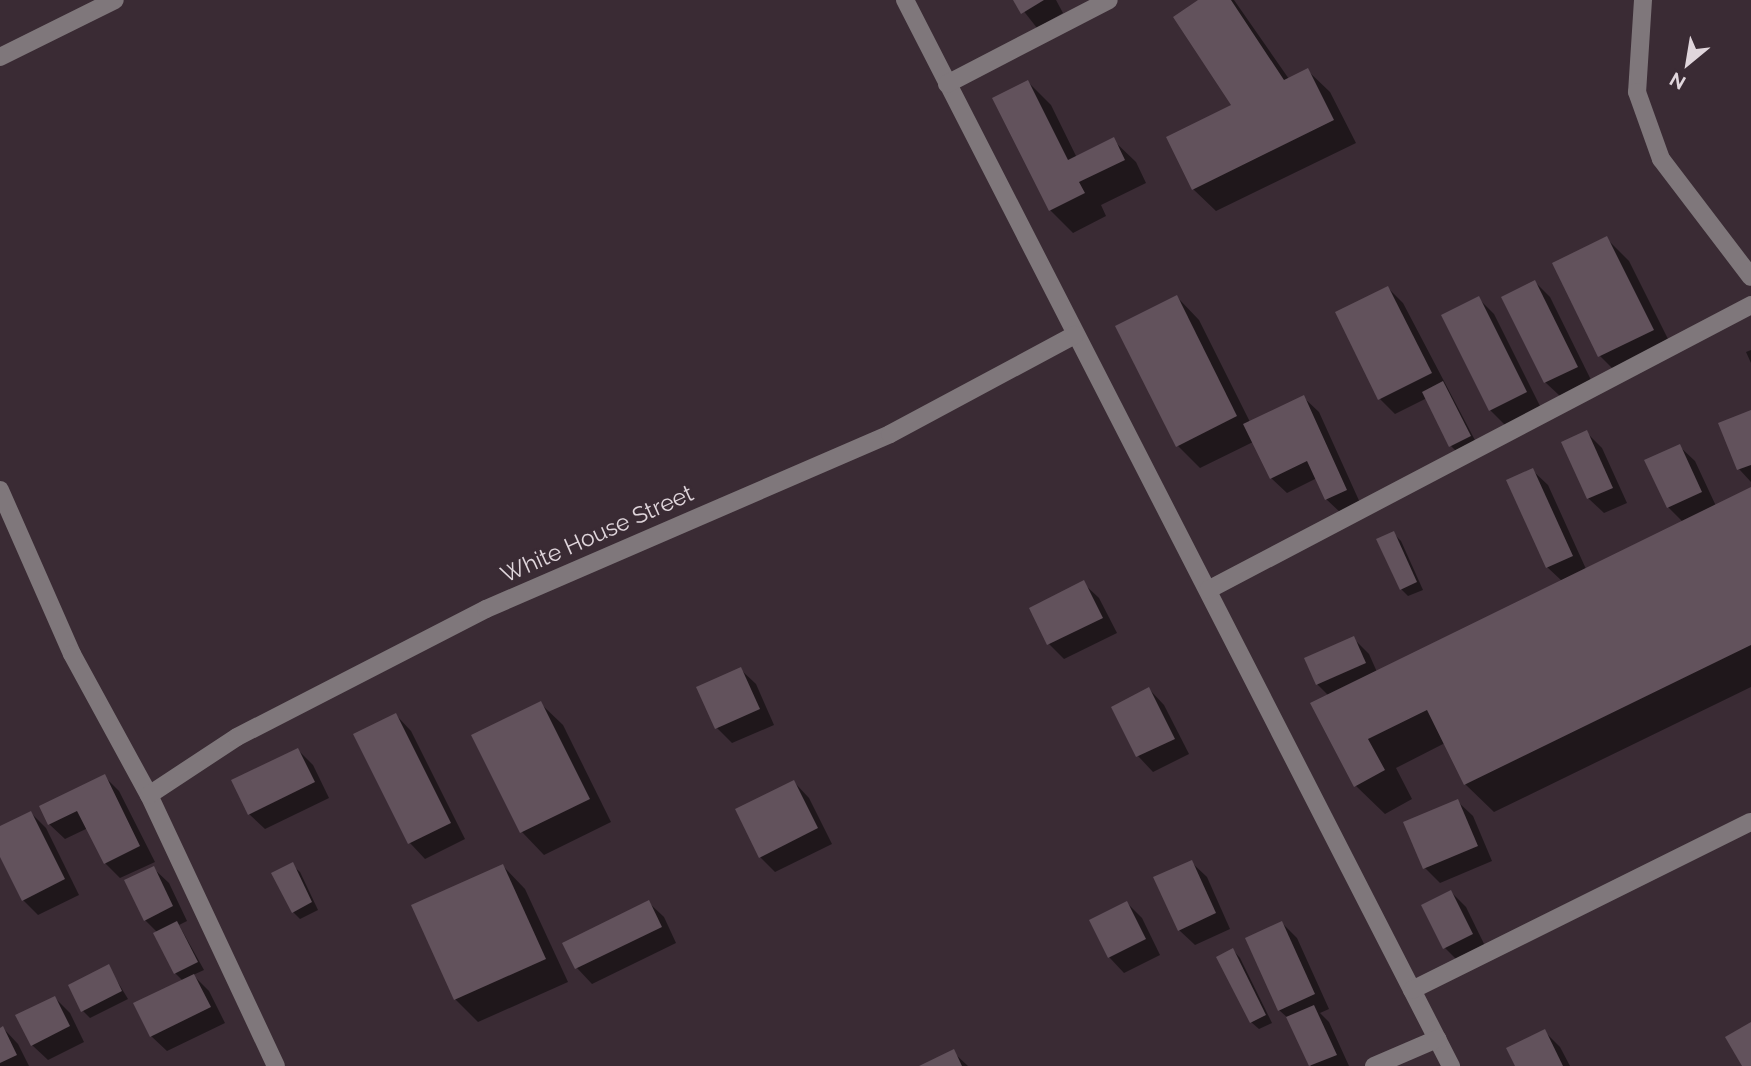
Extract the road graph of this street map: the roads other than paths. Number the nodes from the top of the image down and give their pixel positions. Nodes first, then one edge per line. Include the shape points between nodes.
1 (115, 0) edge
2 (905, 0) edge
3 (1109, 0) edge
4 (1643, 0) edge
5 (0, 57) edge
6 (947, 84) junction
7 (1751, 277) edge
8 (1751, 305) edge
9 (1075, 335) junction
10 (0, 491) edge
11 (1208, 590) junction
12 (149, 795) junction
13 (1751, 822) edge
14 (1412, 990) junction
15 (1437, 1040) junction
16 (276, 1066) edge
17 (1374, 1066) edge
18 (1451, 1066) edge

1 - 5 street
2 - 6 street
3 - 6 street
4 - 7 street via 1637,92 1661,159
6 - 9 street
8 - 11 street
9 - 11 street
9 - 12 street, White House Street via 890,434 486,609 237,737
10 - 12 street via 72,654
11 - 14 street
12 - 16 street
13 - 14 street
14 - 15 street
15 - 17 street
15 - 18 street

